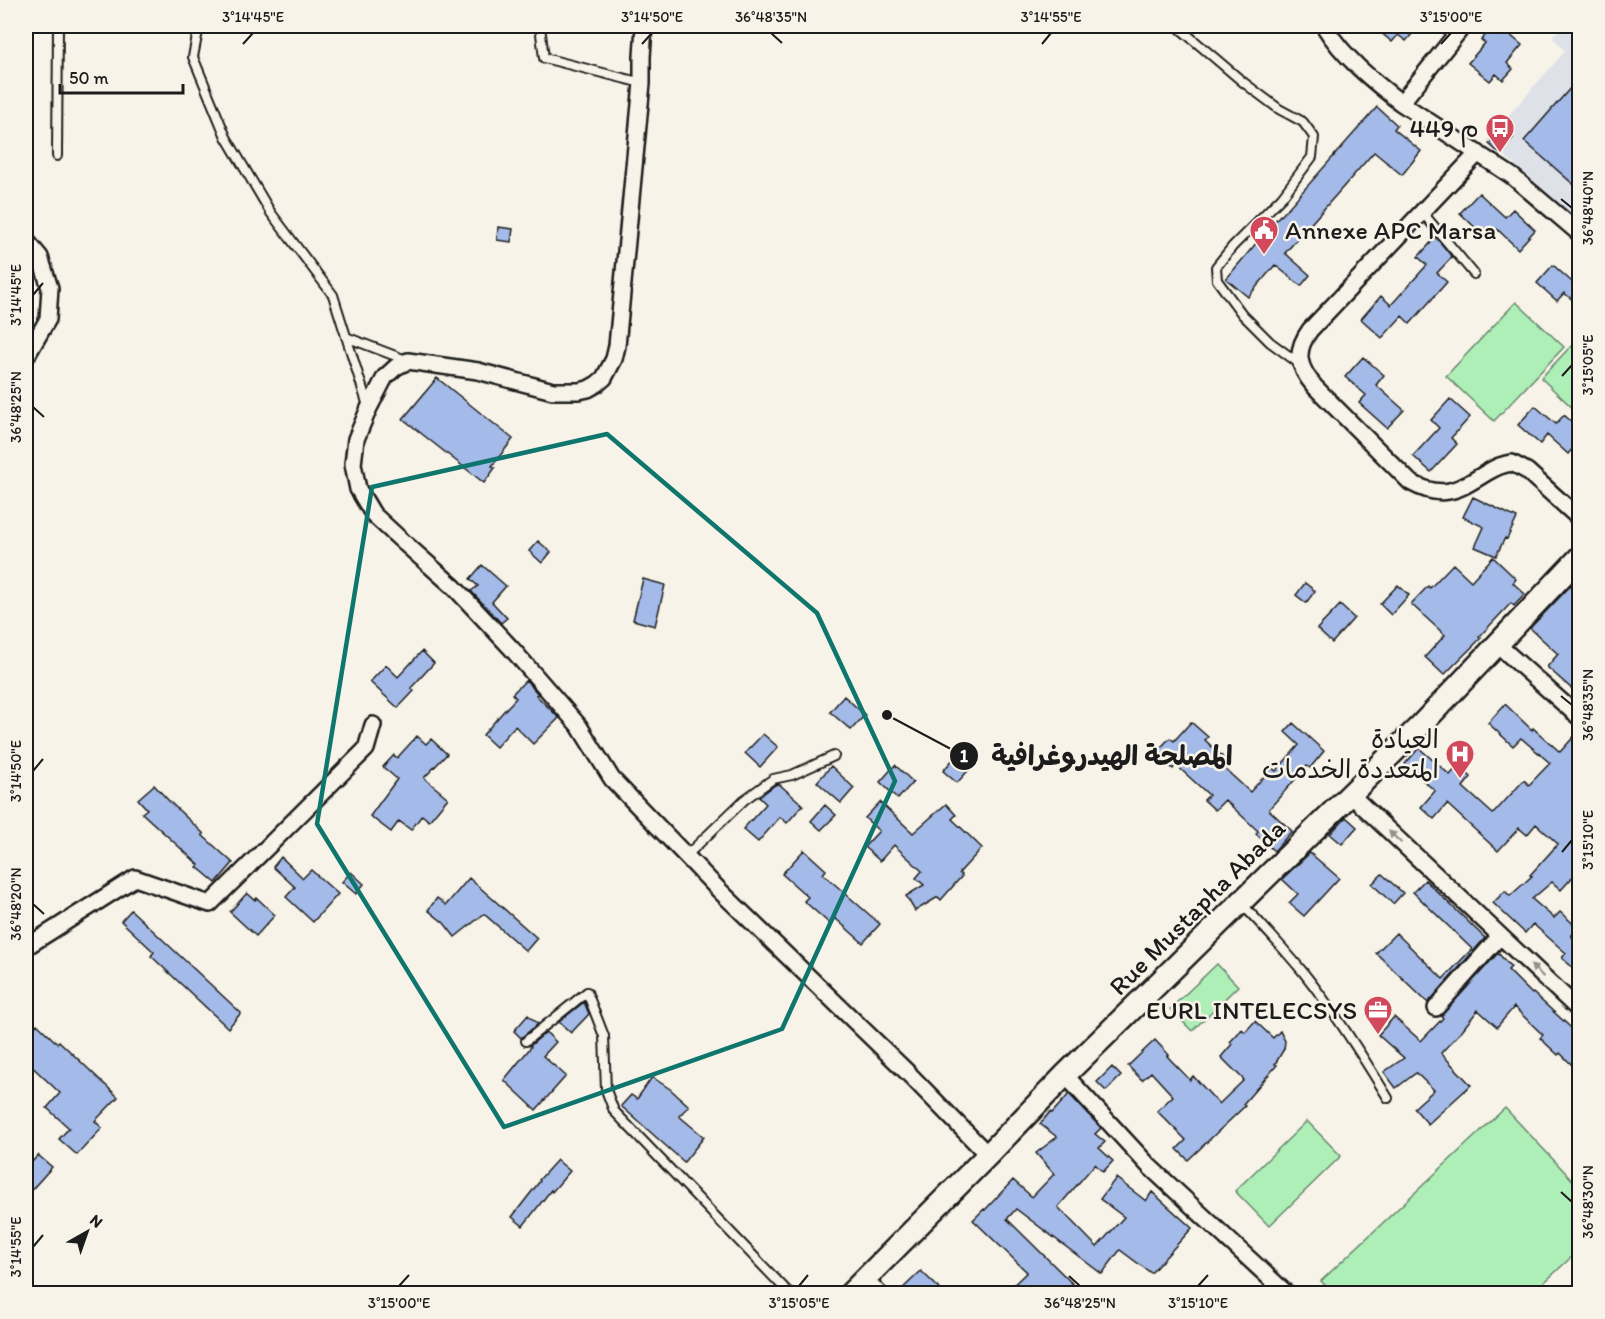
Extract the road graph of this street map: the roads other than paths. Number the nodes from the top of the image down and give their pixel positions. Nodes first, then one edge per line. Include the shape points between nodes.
1 (58, 26) edge
2 (199, 26) edge
3 (540, 26) edge
4 (644, 26) edge
5 (1177, 26) edge
6 (1324, 26) edge
7 (1463, 26) edge
8 (642, 83) junction
9 (1401, 103) junction
10 (1478, 153) junction
11 (57, 156) dead end
12 (1422, 212) junction
13 (1580, 234) edge
14 (26, 240) edge
15 (1473, 274) dead end
16 (346, 337) junction
17 (26, 357) edge
18 (408, 361) junction
19 (1302, 365) junction
20 (369, 408) junction
21 (1580, 519) edge
22 (1580, 557) edge
23 (1498, 645) junction
24 (1580, 718) edge
25 (372, 725) dead end
26 (834, 756) dead end
27 (1350, 794) junction
28 (686, 856) junction
29 (1240, 902) junction
30 (1500, 936) junction
31 (26, 947) edge
32 (1436, 1008) dead end
33 (1580, 1011) edge
34 (526, 1041) dead end
35 (1065, 1075) junction
36 (1388, 1098) dead end
37 (988, 1155) junction
38 (867, 1277) junction
39 (790, 1293) edge
40 (850, 1293) edge
41 (885, 1293) edge
42 (1287, 1293) edge

1 - 11 lane
2 - 16 lane via 193,57 226,137 272,213 333,295
3 - 8 lane via 544,58
4 - 8 street
5 - 19 lane via 1243,82 1303,122 1314,137 1312,157 1282,197 1216,267 1217,280 1242,314 1270,342
6 - 9 street via 1352,62
7 - 9 street
8 - 18 street via 617,346 604,378 588,389 553,391 478,371
9 - 10 street
10 - 12 street
10 - 13 street via 1512,176
12 - 15 lane
12 - 19 street via 1310,330 1301,346
14 - 17 street via 40,257 50,288 48,319
16 - 18 lane
16 - 20 lane
18 - 20 street via 385,378
19 - 21 street via 1315,387 1410,482 1435,492 1460,489 1498,466 1512,463 1527,471
20 - 28 street via 356,439 353,464 358,489 374,514 454,587 513,649 579,726 612,778
22 - 23 main road, Rue Mustapha Abada
23 - 24 street
23 - 27 main road, Rue Mustapha Abada
25 - 31 street via 366,749 210,904 135,878
26 - 28 lane via 773,779 744,800
27 - 29 main road, Rue Mustapha Abada
30 -> 27 street
28 - 37 street
29 - 35 main road, Rue Mustapha Abada
29 - 36 lane via 1303,973
30 - 32 street
33 -> 30 street
34 - 39 lane via 587,992 604,1036 606,1090 614,1111
35 - 37 main road, Rue Mustapha Abada
35 - 42 street via 1150,1167
37 - 38 main road, Rue Mustapha Abada
38 - 40 main road, Rue Mustapha Abada
38 - 41 lane

